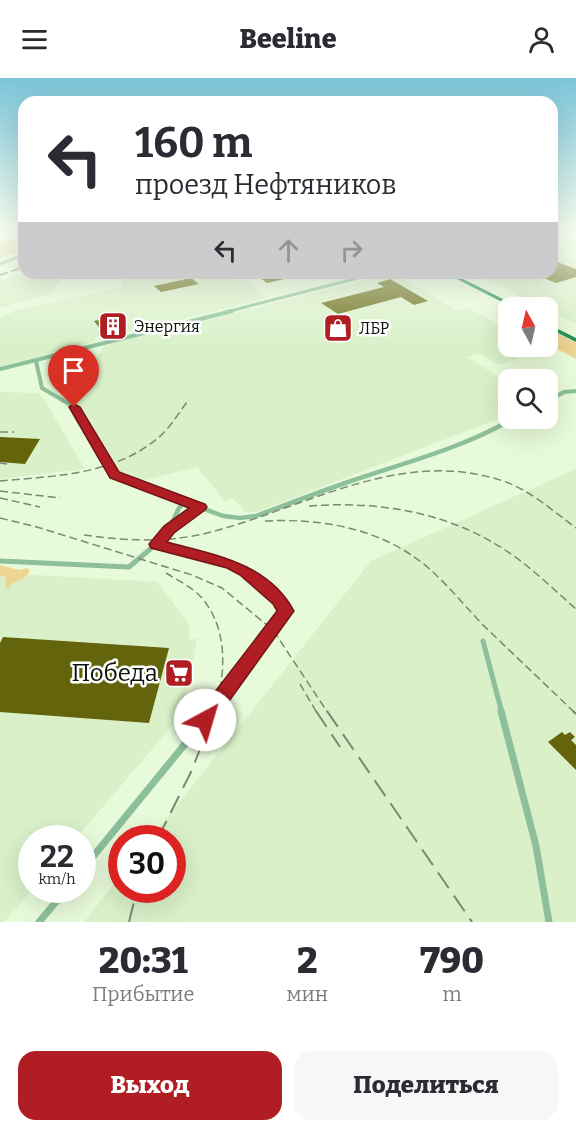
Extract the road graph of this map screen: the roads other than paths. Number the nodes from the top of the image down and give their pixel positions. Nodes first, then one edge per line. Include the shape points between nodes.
1 (353, 279) edge
2 (453, 279) edge
3 (459, 279) edge
4 (498, 298) edge
5 (498, 302) edge
6 (558, 329) edge
7 (576, 338) edge
8 (36, 361) junction
9 (0, 369) edge
10 (576, 391) edge
11 (558, 395) edge
12 (498, 428) edge
13 (186, 501) junction
14 (200, 507) junction
15 (169, 530) junction
16 (157, 544) junction
17 (0, 561) edge
18 (483, 641) dead end
19 (96, 853) edge
20 (55, 903) edge
21 (39, 922) edge
22 (549, 922) edge

1 - 8 street
2 - 5 highway
3 - 4 highway
6 - 7 highway
8 - 9 street
8 - 13 street via 42,388 74,407 114,475
10 - 11 street
12 - 14 street via 256,516 224,516
13 - 14 street
13 - 15 street via 178,508
14 - 15 street
15 - 16 street
16 - 17 street via 129,567
16 - 19 street via 245,571 279,599 286,611 217,705
18 - 22 street via 537,846
20 - 21 street

